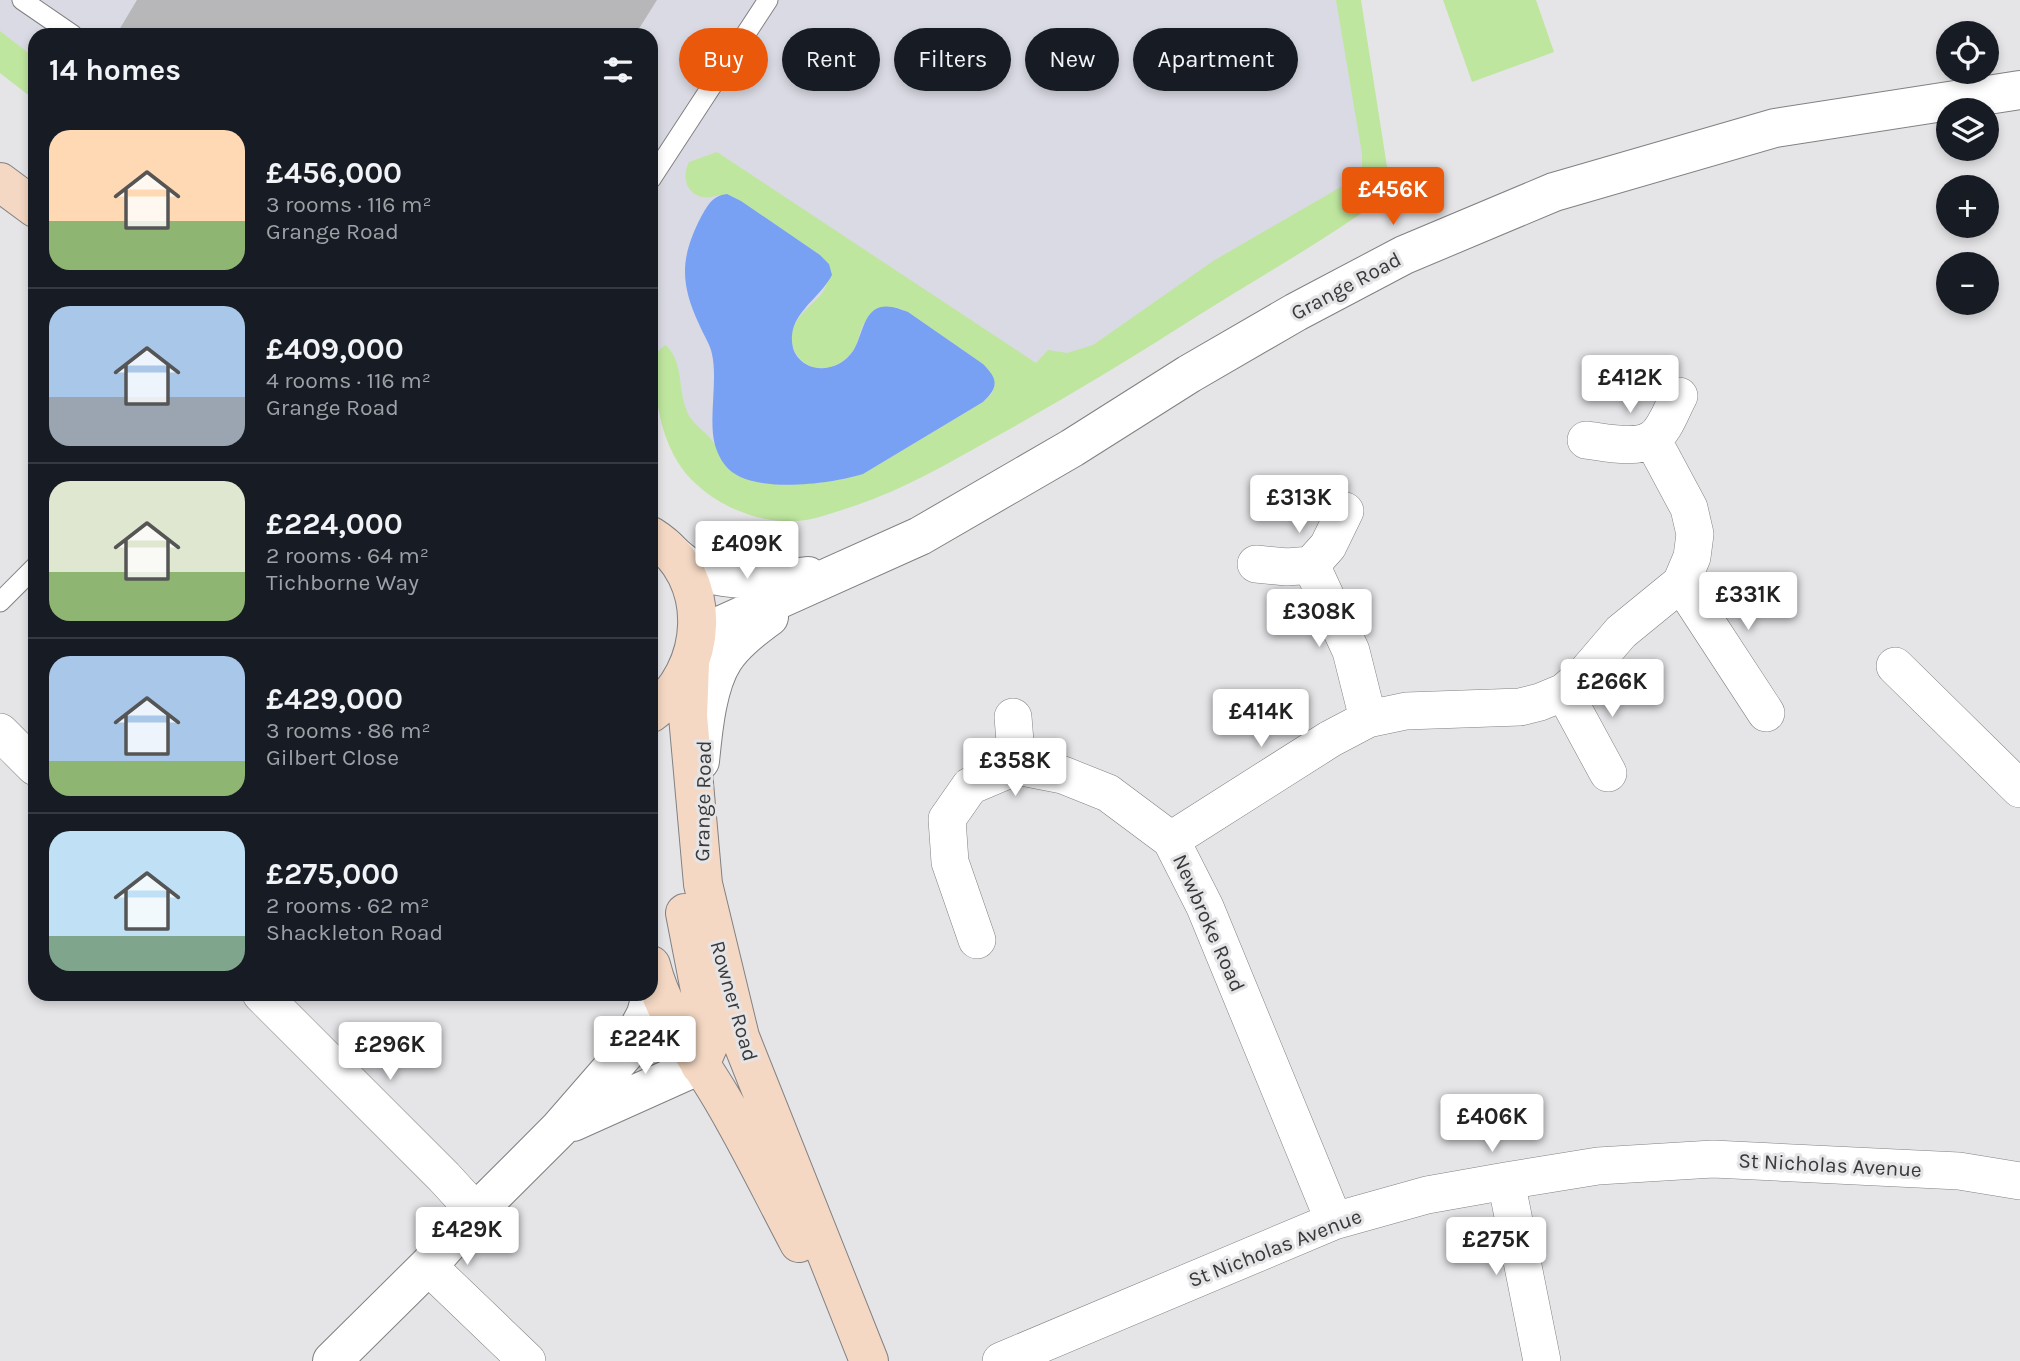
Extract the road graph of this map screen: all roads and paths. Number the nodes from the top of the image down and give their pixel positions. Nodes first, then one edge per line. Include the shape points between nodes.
1 (22, 0) edge
2 (768, 0) edge
3 (63, 28) edge
4 (2020, 90) edge
5 (658, 168) edge
6 (0, 182) edge
7 (28, 203) edge
8 (1679, 396) dead end
9 (1652, 439) junction
10 (1586, 440) dead end
11 (1345, 511) dead end
12 (658, 539) edge
13 (658, 540) edge
14 (1256, 564) dead end
15 (1311, 565) junction
16 (841, 571) junction
17 (28, 573) edge
18 (1681, 583) junction
19 (0, 602) edge
20 (693, 656) junction
21 (1895, 666) dead end
22 (1564, 692) junction
23 (1766, 713) dead end
24 (670, 714) edge
25 (1013, 717) dead end
26 (1368, 719) junction
27 (0, 732) edge
28 (28, 760) edge
29 (1017, 766) junction
30 (1608, 773) dead end
31 (2020, 789) edge
32 (1171, 840) junction
33 (702, 884) junction
34 (977, 940) dead end
35 (658, 984) edge
36 (268, 1001) edge
37 (648, 1001) edge
38 (700, 1065) junction
39 (559, 1129) junction
40 (1506, 1181) junction
41 (2020, 1181) edge
42 (476, 1212) junction
43 (1334, 1221) junction
44 (428, 1266) junction
45 (332, 1361) edge
46 (527, 1361) edge
47 (862, 1361) edge
48 (869, 1361) edge
49 (1001, 1361) edge
50 (1542, 1361) edge

1 - 3 lane
2 - 5 lane
4 - 16 street, Grange Road via 1776,128 1554,192 1404,255 1296,312 955,516
6 - 7 main road
8 - 9 street
9 - 10 street via 1628,445
9 - 18 street via 1689,508 1695,534 1692,558
11 - 15 street via 1328,546
12 - 16 street, Grange Road via 690,566 726,576 773,580
13 - 20 main road, Rowner Road via 683,569 694,595 698,624
14 - 15 street
15 - 26 street via 1351,651
16 - 20 street, Grange Road via 717,627
16 - 33 street, Grange Road via 747,634 718,670 699,767
17 - 19 lane
18 - 22 street, Newbroke Road via 1621,632
18 - 23 street
20 - 24 main road, Rowner Road
21 - 31 street
22 - 26 street, Newbroke Road via 1520,707 1406,711
22 - 30 street
24 - 33 main road, Rowner Road
24 - 38 main road via 678,872 710,1042
25 - 29 street
26 - 32 street, Newbroke Road
27 - 28 street
29 - 32 street via 1063,775 1108,793
29 - 34 street via 970,786 947,819 950,862
32 - 43 street, Newbroke Road via 1205,907
33 - 48 main road, Rowner Road via 740,1037
35 - 38 main road
36 - 42 street
37 - 39 street via 626,1052
38 - 39 street
38 - 47 main road
39 - 42 street
40 - 41 street, St Nicholas Avenue via 1598,1166 1713,1158 1959,1171
40 - 43 street, St Nicholas Avenue via 1427,1195
40 - 50 street
42 - 44 street
43 - 49 street, St Nicholas Avenue
44 - 45 street
44 - 46 street

